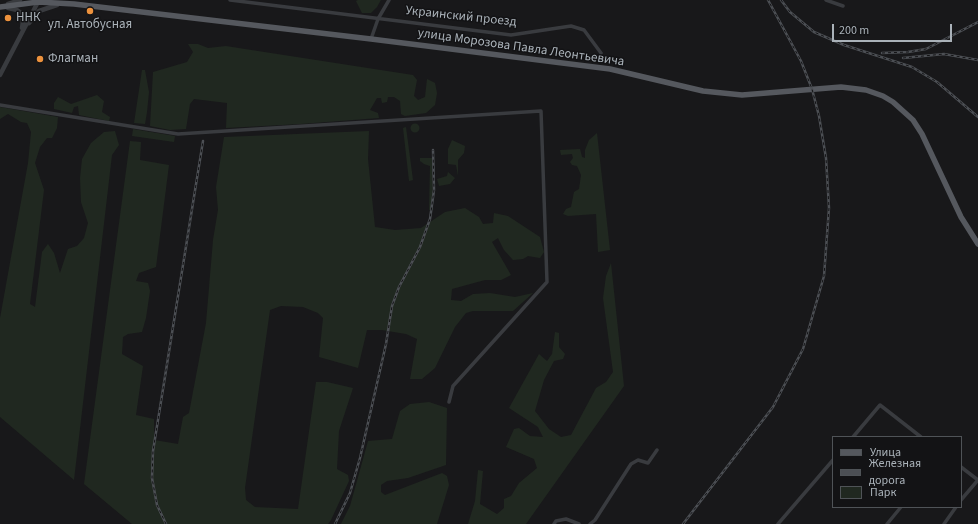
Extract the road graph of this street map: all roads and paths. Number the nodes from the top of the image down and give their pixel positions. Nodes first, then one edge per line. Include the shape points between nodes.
1 (20, 0) edge
2 (230, 0) edge
3 (389, 0) edge
4 (826, 0) edge
5 (38, 1) edge
6 (65, 2) edge
7 (2, 6) edge
8 (843, 6) dead end
9 (378, 19) junction
10 (21, 34) junction
11 (371, 39) junction
12 (601, 53) dead end
13 (0, 74) edge
14 (0, 105) edge
15 (978, 244) edge
16 (449, 402) dead end
17 (854, 436) edge
18 (920, 436) edge
19 (657, 450) dead end
20 (832, 461) edge
21 (962, 468) edge
22 (978, 480) edge
23 (962, 499) edge
24 (900, 508) edge
25 (955, 508) edge
26 (554, 524) edge
27 (578, 524) edge
28 (590, 524) edge
29 (778, 524) edge
30 (887, 524) edge
31 (944, 524) edge

1 - 7 street
2 - 9 street, Украинский проезд
3 - 9 street
4 - 8 street
5 - 6 main road, улица Морозова Павла Леонтьевича
5 - 7 main road, улица Морозова Павла Леонтьевича
5 - 10 street
6 - 10 street via 39,11
6 - 11 main road, улица Морозова Павла Леонтьевича
7 - 10 street via 19,11 23,21
9 - 11 street
9 - 12 street, Украинский проезд via 511,35 571,26 584,30
10 - 13 street
11 - 15 main road, улица Морозова Павла Леонтьевича via 610,69 703,91 742,96 841,87 873,92 893,102 913,120 961,216
14 - 16 street via 178,134 541,111 547,282 454,386
17 - 18 street via 880,405
19 - 28 street via 648,463 638,460 631,464
20 - 29 street
21 - 22 street
22 - 23 street
24 - 30 street
25 - 31 street
26 - 27 street via 566,519

